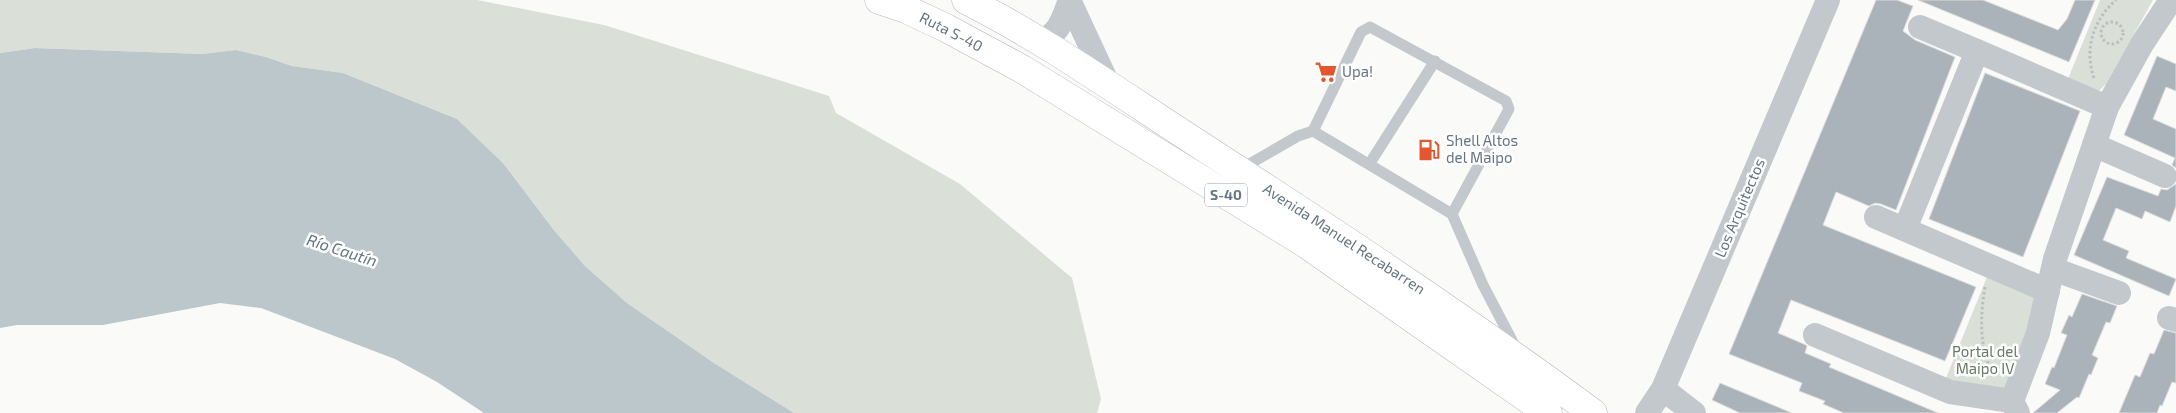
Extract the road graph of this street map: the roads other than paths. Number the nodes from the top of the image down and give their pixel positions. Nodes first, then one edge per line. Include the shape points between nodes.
1 (879, 0) edge
2 (966, 0) edge
3 (1069, 0) edge
4 (1828, 0) edge
5 (2171, 0) edge
6 (1920, 27) dead end
7 (2166, 29) edge
8 (1039, 41) junction
9 (1977, 51) junction
10 (1435, 61) junction
11 (1022, 70) joint
12 (1109, 86) junction
13 (2101, 105) junction
14 (1313, 131) junction
15 (2094, 145) junction
16 (1370, 163) junction
17 (1239, 170) junction
18 (2165, 176) dead end
19 (1452, 214) junction
20 (1876, 217) dead end
21 (1905, 229) junction
22 (2051, 280) junction
23 (2119, 292) dead end
24 (1815, 335) dead end
25 (1523, 360) junction
26 (1663, 389) junction
27 (2011, 405) edge
28 (1548, 413) edge
29 (1593, 413) edge
30 (1648, 413) edge
31 (1694, 413) edge

1 - 11 main road, Ruta S-40 / S-40 via 946,28
2 - 8 main road, S-40
3 - 8 street via 1059,28 1050,38
3 - 12 street
4 - 26 street, Los Arquitectos
5 - 7 street
6 - 9 street
7 - 13 street via 2142,44
8 - 12 main road, Avenida Manuel Recabarren / S-40
9 - 13 street
9 - 21 street
10 - 14 lane via 1370,28 1361,32
10 - 16 lane
10 - 19 lane via 1506,101 1509,109
11 - 28 main road, Avenida Manuel Recabarren / S-40 via 1306,244
12 - 17 main road, Avenida Manuel Recabarren / S-40
13 - 15 street
14 - 16 lane
14 - 17 lane via 1298,136
15 - 18 street
15 - 22 street
16 - 19 lane
17 - 25 main road, Avenida Manuel Recabarren / S-40
19 - 25 lane via 1483,285
20 - 21 street
21 - 22 street
22 - 23 street
22 - 27 street via 2038,333
24 - 27 street via 1950,392
25 - 29 main road, Avenida Manuel Recabarren / S-40
26 - 30 street, Los Arquitectos
26 - 31 street

